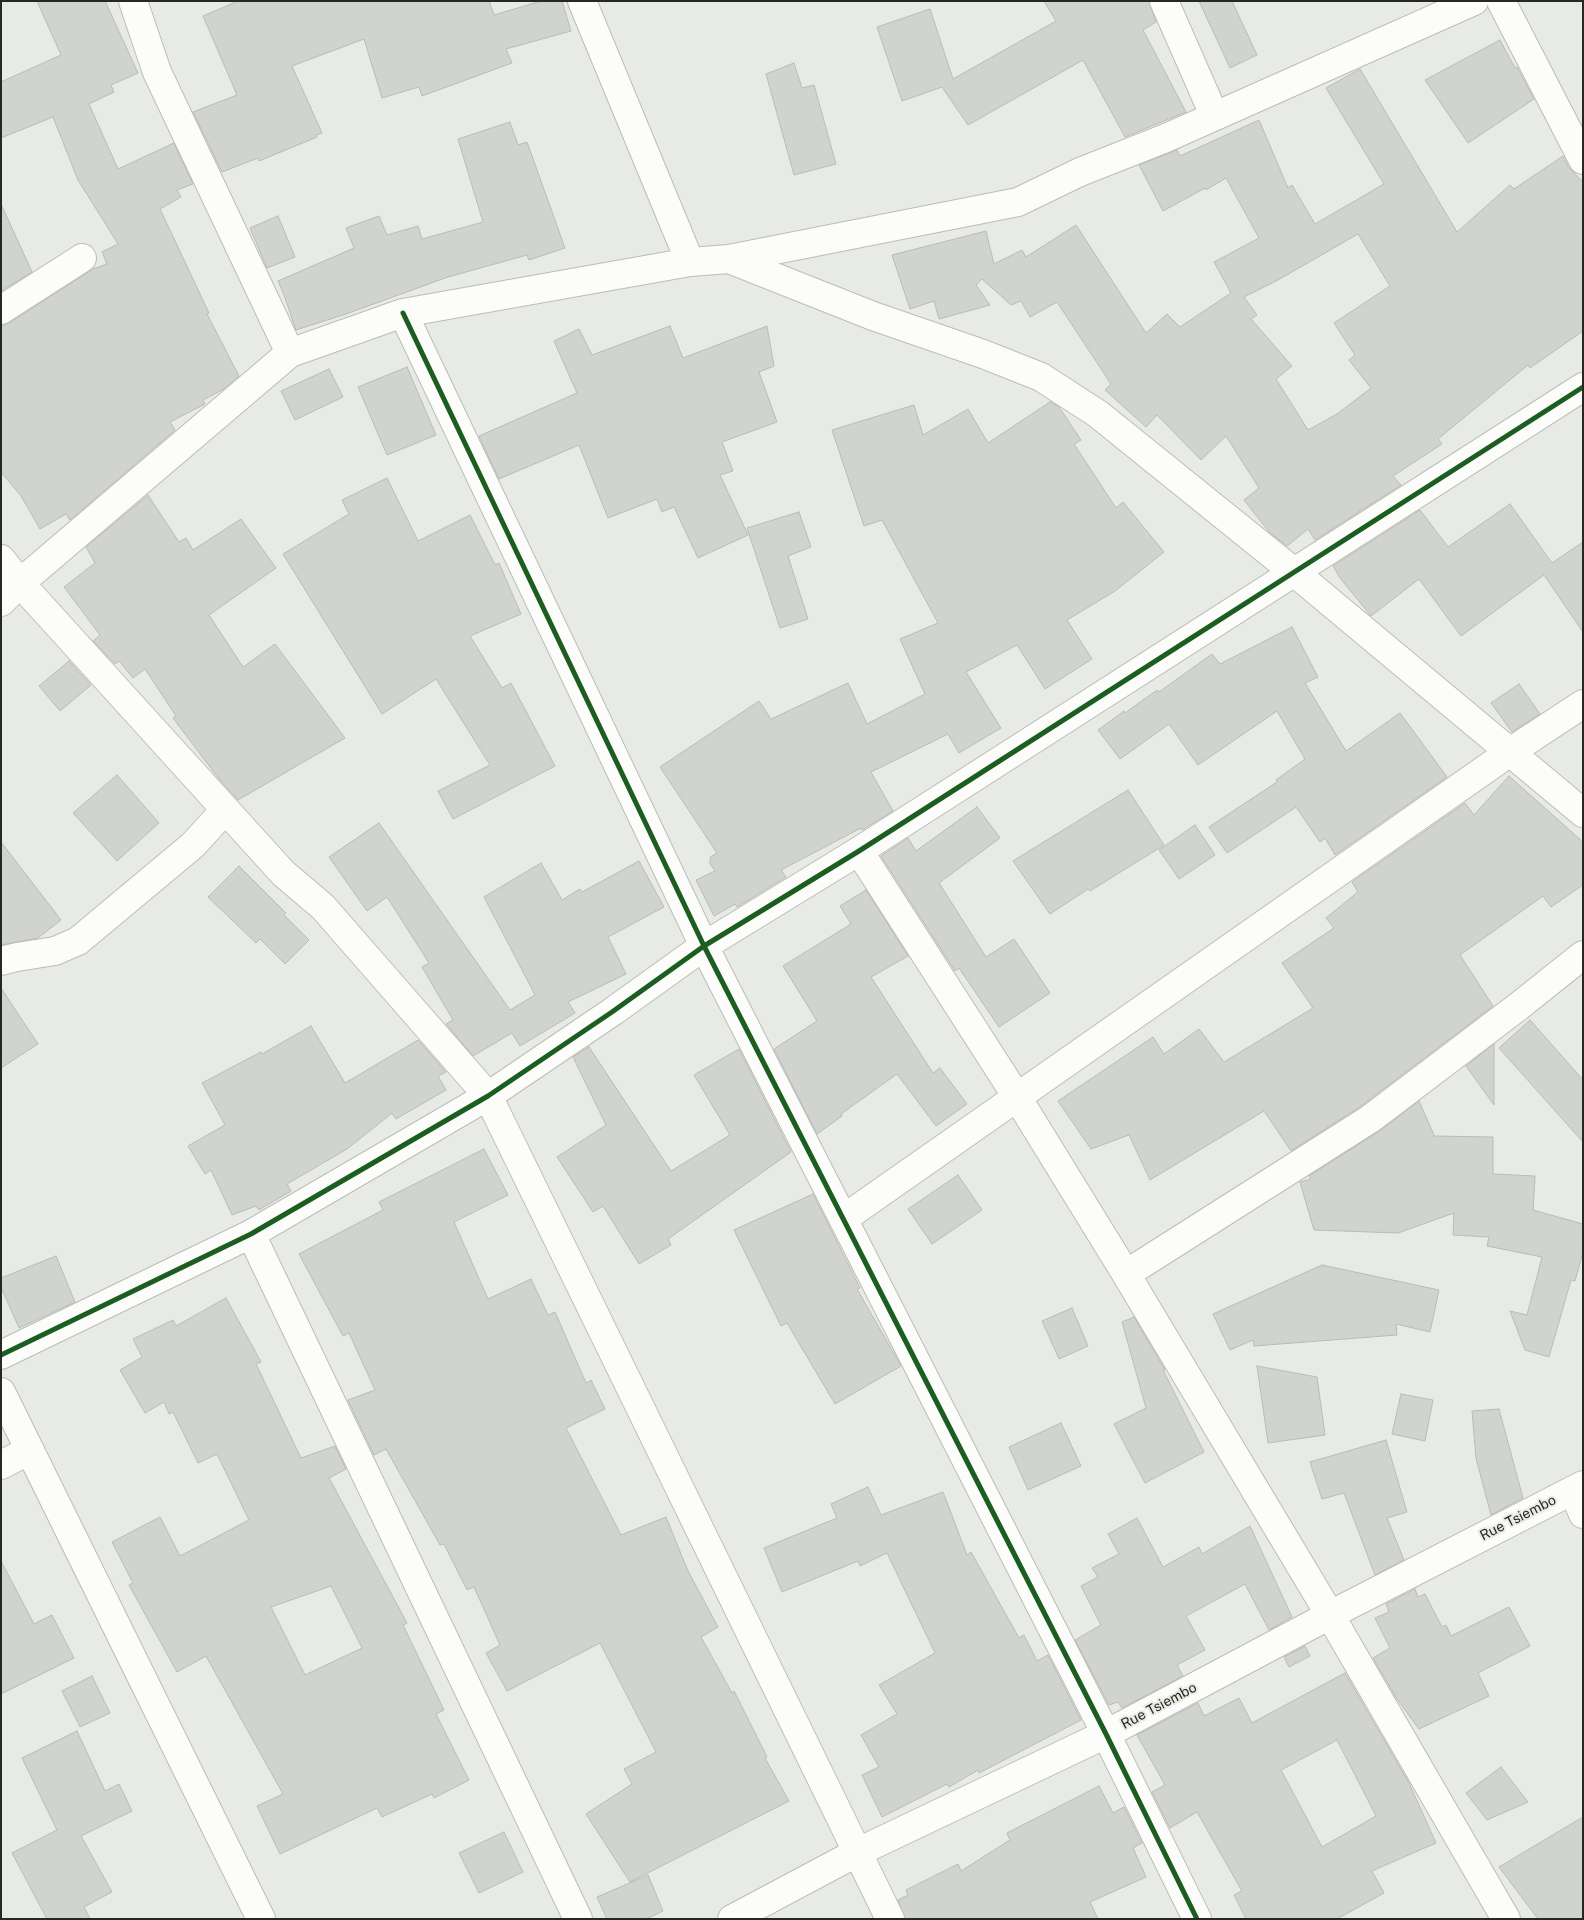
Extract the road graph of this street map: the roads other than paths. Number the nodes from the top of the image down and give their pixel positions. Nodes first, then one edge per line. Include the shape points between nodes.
1 (133, 1) edge
2 (582, 1) edge
3 (1164, 1) edge
4 (1474, 1) edge
5 (1501, 1) edge
6 (1214, 115) junction
7 (1583, 160) edge
8 (82, 258) dead end
9 (729, 259) junction
10 (690, 262) junction
11 (1, 310) edge
12 (403, 313) junction
13 (290, 353) junction
14 (1583, 387) edge
15 (1, 559) edge
16 (1294, 572) junction
17 (11, 592) edge
18 (1583, 704) edge
19 (1510, 752) junction
20 (225, 810) junction
21 (1583, 814) edge
22 (859, 851) junction
23 (704, 946) junction
24 (1583, 955) edge
25 (1, 961) edge
26 (488, 1096) junction
27 (1016, 1097) junction
28 (843, 1219) junction
29 (251, 1234) junction
30 (1126, 1274) junction
31 (1, 1355) edge
32 (1, 1392) edge
33 (30, 1450) junction
34 (1, 1466) edge
35 (1579, 1496) edge
36 (1330, 1615) junction
37 (1106, 1734) junction
38 (858, 1852) junction
39 (261, 1919) edge
40 (578, 1919) edge
41 (732, 1919) edge
42 (890, 1919) edge
43 (1197, 1919) edge
44 (1506, 1919) edge

1 - 13 street via 157,72
2 - 10 street
3 - 6 street
4 - 6 street
5 - 7 street
6 - 9 street via 1018,202
8 - 11 street
9 - 10 street
9 - 16 street via 1041,378 1098,414
10 - 12 street
12 - 13 street
12 - 23 street
13 - 17 street
14 - 16 street
15 - 17 street
16 - 19 street
16 - 22 street
17 - 20 street
18 - 19 street
19 - 21 street
19 - 27 street
20 - 25 street via 193,845 78,941 55,950
20 - 26 street via 284,873 323,907
22 - 23 street
22 - 27 street
23 - 26 street
23 - 28 street
24 - 30 street via 1370,1118
26 - 29 street
26 - 38 street
27 - 28 street
27 - 30 street
28 - 37 street
29 - 31 street
29 - 40 street
30 - 36 street
32 - 33 street
33 - 34 street
33 - 39 street
35 - 36 street, Rue Tsiembo
36 - 37 street, Rue Tsiembo
36 - 44 street
37 - 38 street, Rue Tsiembo
37 - 43 street
38 - 41 street, Rue Tsiembo
38 - 42 street

